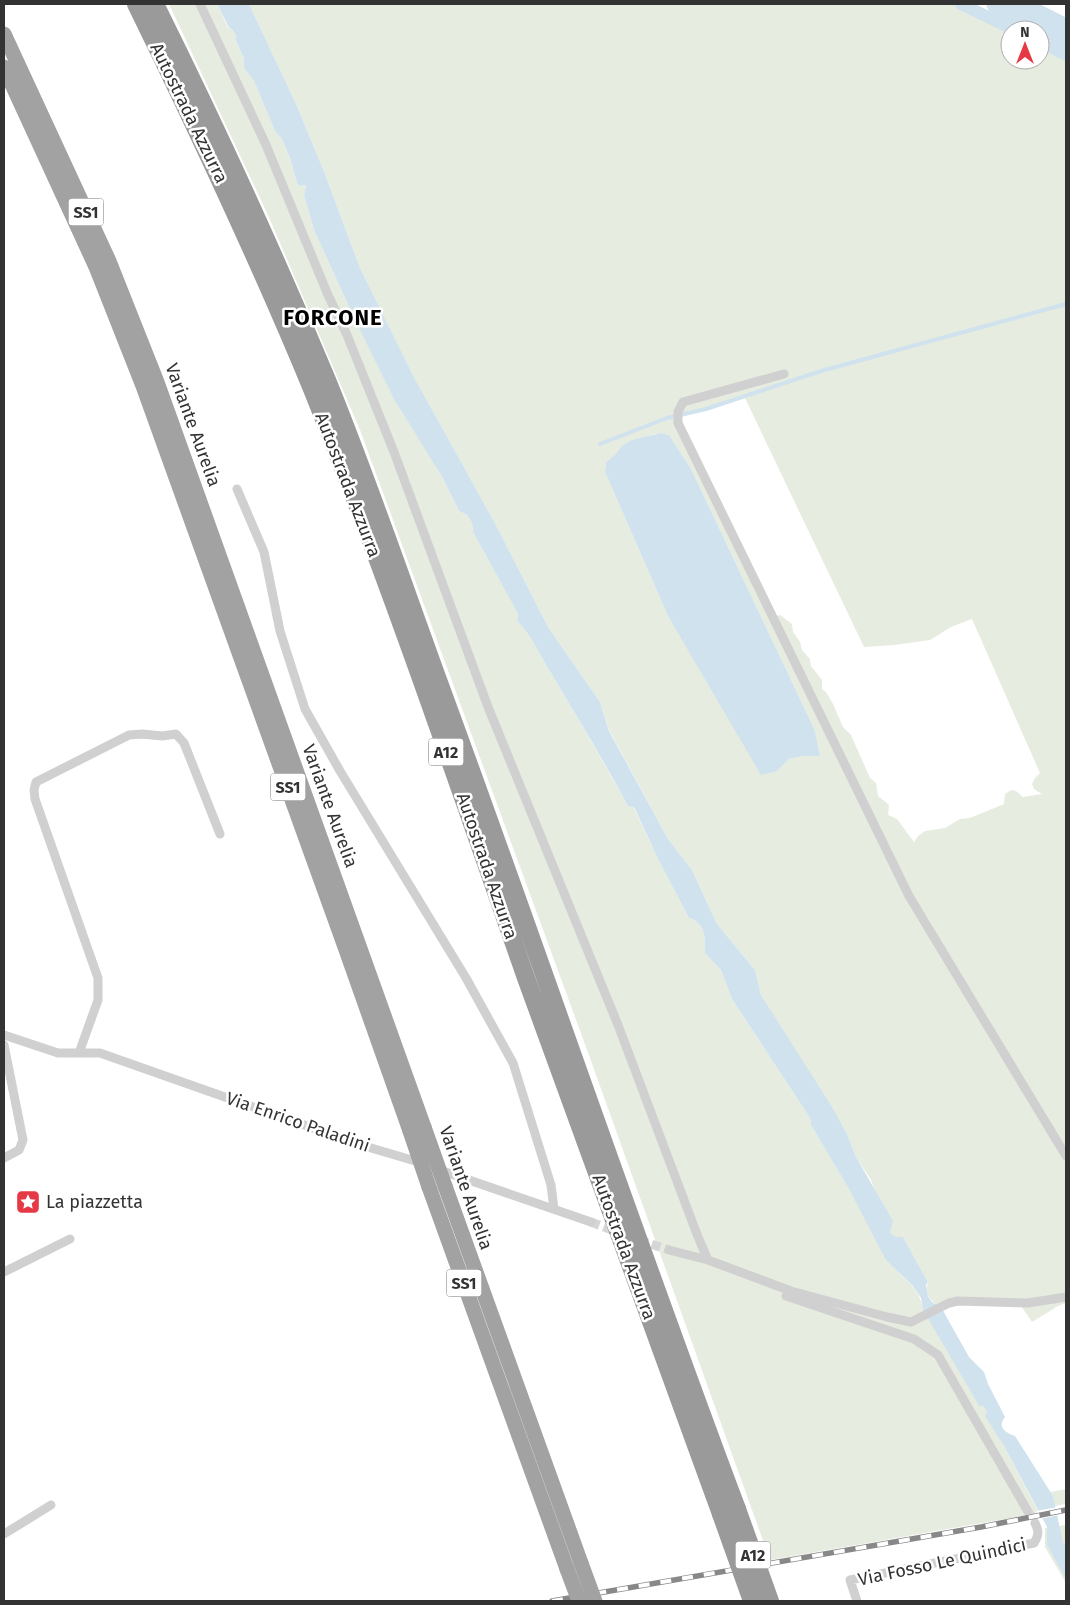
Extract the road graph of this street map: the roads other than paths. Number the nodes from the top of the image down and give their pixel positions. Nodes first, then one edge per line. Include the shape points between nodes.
1 (136, 4) edge
2 (155, 4) edge
3 (200, 4) edge
4 (6, 39) edge
5 (4, 67) edge
6 (784, 374) dead end
7 (150, 384) junction
8 (237, 489) dead end
9 (220, 834) dead end
10 (4, 1036) edge
11 (4, 1045) edge
12 (79, 1053) junction
13 (417, 1129) junction
14 (1066, 1156) edge
15 (5, 1158) edge
16 (554, 1209) junction
17 (591, 1222) tunnel mouth
18 (70, 1238) dead end
19 (669, 1250) tunnel mouth
20 (708, 1260) junction
21 (4, 1272) edge
22 (771, 1284) junction
23 (1066, 1297) edge
24 (51, 1505) dead end
25 (1027, 1510) tunnel mouth
26 (729, 1512) junction
27 (1035, 1523) tunnel mouth
28 (4, 1534) edge
29 (579, 1601) edge
30 (595, 1601) edge
31 (752, 1601) edge
32 (770, 1601) edge
33 (857, 1601) edge

1 - 26 highway, Autostrada Azzurra / A12 via 213,162 311,388 407,640 536,1005
2 - 26 highway, Autostrada Azzurra / A12 via 238,176 331,392 481,796
3 - 20 street via 266,145 347,335 488,707 618,1025
4 - 7 highway, Variante Aurelia / SS1 via 109,261
5 - 7 highway, Variante Aurelia / SS1
6 - 14 street via 683,402 678,422 909,896
7 - 13 highway, Variante Aurelia / SS1 via 164,444 346,946
7 - 13 highway, Variante Aurelia / SS1 via 179,440
8 - 16 street via 264,552 280,631 305,709 466,978 513,1064 551,1184
9 - 12 street via 184,743 176,734 129,735 36,782 35,799 98,978 98,1000
10 - 12 street, Via Enrico Paladini via 58,1053
11 - 15 street via 23,1140 19,1150
12 - 16 street, Via Enrico Paladini via 100,1053
13 - 29 highway, Variante Aurelia / SS1, bridge via 429,1187
13 - 30 highway, Variante Aurelia / SS1, bridge via 445,1186
16 - 17 street, Via Enrico Paladini
18 - 21 street
19 - 20 street
20 - 22 street
22 - 23 street via 911,1322 958,1301 1028,1303
22 - 25 street, Via Fosso Le Quindici via 777,1292 914,1339 938,1355
24 - 28 street
26 - 31 highway, Autostrada Azzurra / A12, bridge
26 - 32 highway, Autostrada Azzurra / A12, bridge
27 - 33 street, Via Fosso Le Quindici via 1039,1530 1034,1543 850,1580

